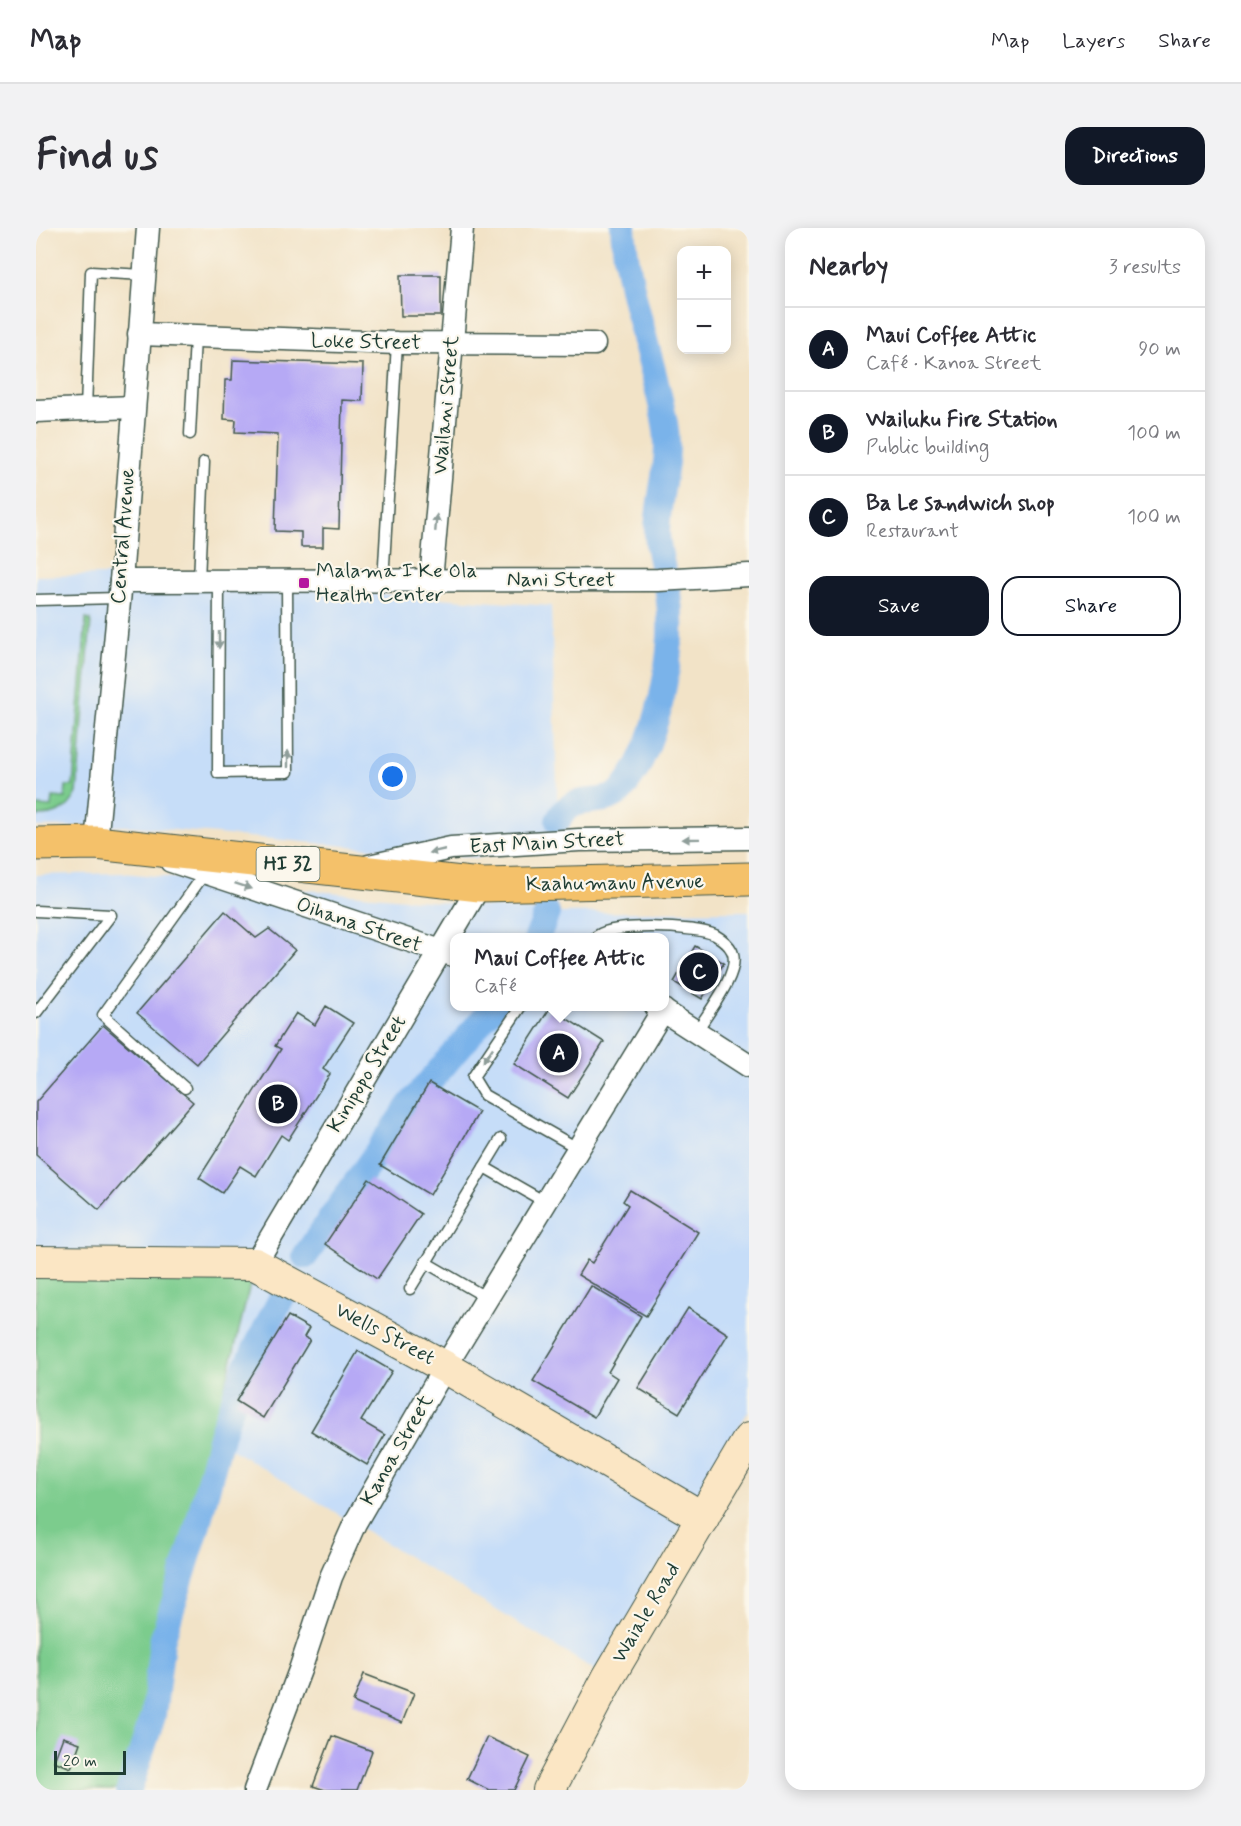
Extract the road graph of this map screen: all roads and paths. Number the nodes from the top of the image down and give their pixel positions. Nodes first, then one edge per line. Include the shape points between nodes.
1 (148, 228) edge
2 (462, 228) edge
3 (144, 275) junction
4 (139, 334) junction
5 (195, 338) junction
6 (397, 343) junction
7 (452, 343) junction
8 (594, 344) dead end
9 (133, 407) junction
10 (86, 409) junction
11 (36, 411) edge
12 (190, 434) dead end
13 (204, 462) dead end
14 (749, 575) edge
15 (209, 581) junction
16 (287, 581) junction
17 (431, 581) junction
18 (383, 582) junction
19 (120, 589) junction
20 (36, 600) edge
21 (749, 838) edge
22 (96, 843) junction
23 (36, 844) edge
24 (128, 847) junction
25 (347, 871) junction
26 (205, 873) junction
27 (749, 879) edge
28 (480, 885) junction
29 (36, 911) edge
30 (457, 933) edge
31 (602, 933) edge
32 (447, 953) edge
33 (518, 1011) edge
34 (658, 1011) edge
35 (664, 1011) edge
36 (36, 1013) edge
37 (696, 1032) junction
38 (749, 1066) edge
39 (185, 1088) dead end
40 (501, 1139) dead end
41 (579, 1149) junction
42 (484, 1167) junction
43 (545, 1202) junction
44 (36, 1262) edge
45 (425, 1262) junction
46 (255, 1264) junction
47 (410, 1289) dead end
48 (487, 1298) junction
49 (445, 1367) junction
50 (749, 1439) edge
51 (703, 1518) junction
52 (255, 1790) edge
53 (549, 1790) edge

1 - 3 street, Central Avenue
2 - 7 street, Wailani Street
3 - 4 street, Central Avenue
3 - 10 lane via 91,272
4 - 5 street, Loke Street
4 - 9 street, Central Avenue
5 - 6 street, Loke Street
5 - 12 lane
6 - 7 street, Loke Street
6 - 18 lane
7 - 8 street, Loke Street
17 -> 7 street, Wailani Street
9 - 10 street
9 - 19 street, Central Avenue
10 - 11 street
13 - 15 lane
14 - 17 street, Nani Street
15 - 16 street, Nani Street
15 -> 16 lane via 218,773 288,772
15 - 19 street, Nani Street
16 - 18 street, Nani Street
17 - 18 street, Nani Street
19 - 20 lane
19 - 22 street, Central Avenue
21 -> 25 street, East Main Street via 579,840 451,848
22 - 23 main road, East Main Street / HI 32
22 - 24 main road, East Main Street / HI 32
24 - 25 main road, East Main Street / HI 32
24 - 26 street, Oihana Street
25 - 28 main road, East Main Street / HI 32
26 -> 32 street, Oihana Street
26 - 39 lane via 103,1015
27 - 28 main road, Kaahumanu Avenue
28 - 30 street, Kinipopo Street
29 - 36 lane via 111,915
31 - 37 lane via 617,929 685,929 715,935 726,942 733,952 734,964
32 - 46 street, Kinipopo Street
33 -> 41 lane via 473,1077 484,1095
34 - 41 street, Kanoa Street
35 - 37 street
37 - 38 street
40 - 42 lane
41 - 43 street, Kanoa Street
42 - 43 lane
42 - 45 lane
43 - 48 street, Kanoa Street
44 - 46 street, Wells Street
45 - 47 lane
45 - 48 lane
46 - 49 street, Wells Street
48 - 49 street, Kanoa Street
49 - 51 street, Wells Street
49 - 52 street, Kanoa Street via 355,1523 331,1577
50 - 51 street, Waiale Road
51 - 53 street, Waiale Road via 608,1678

